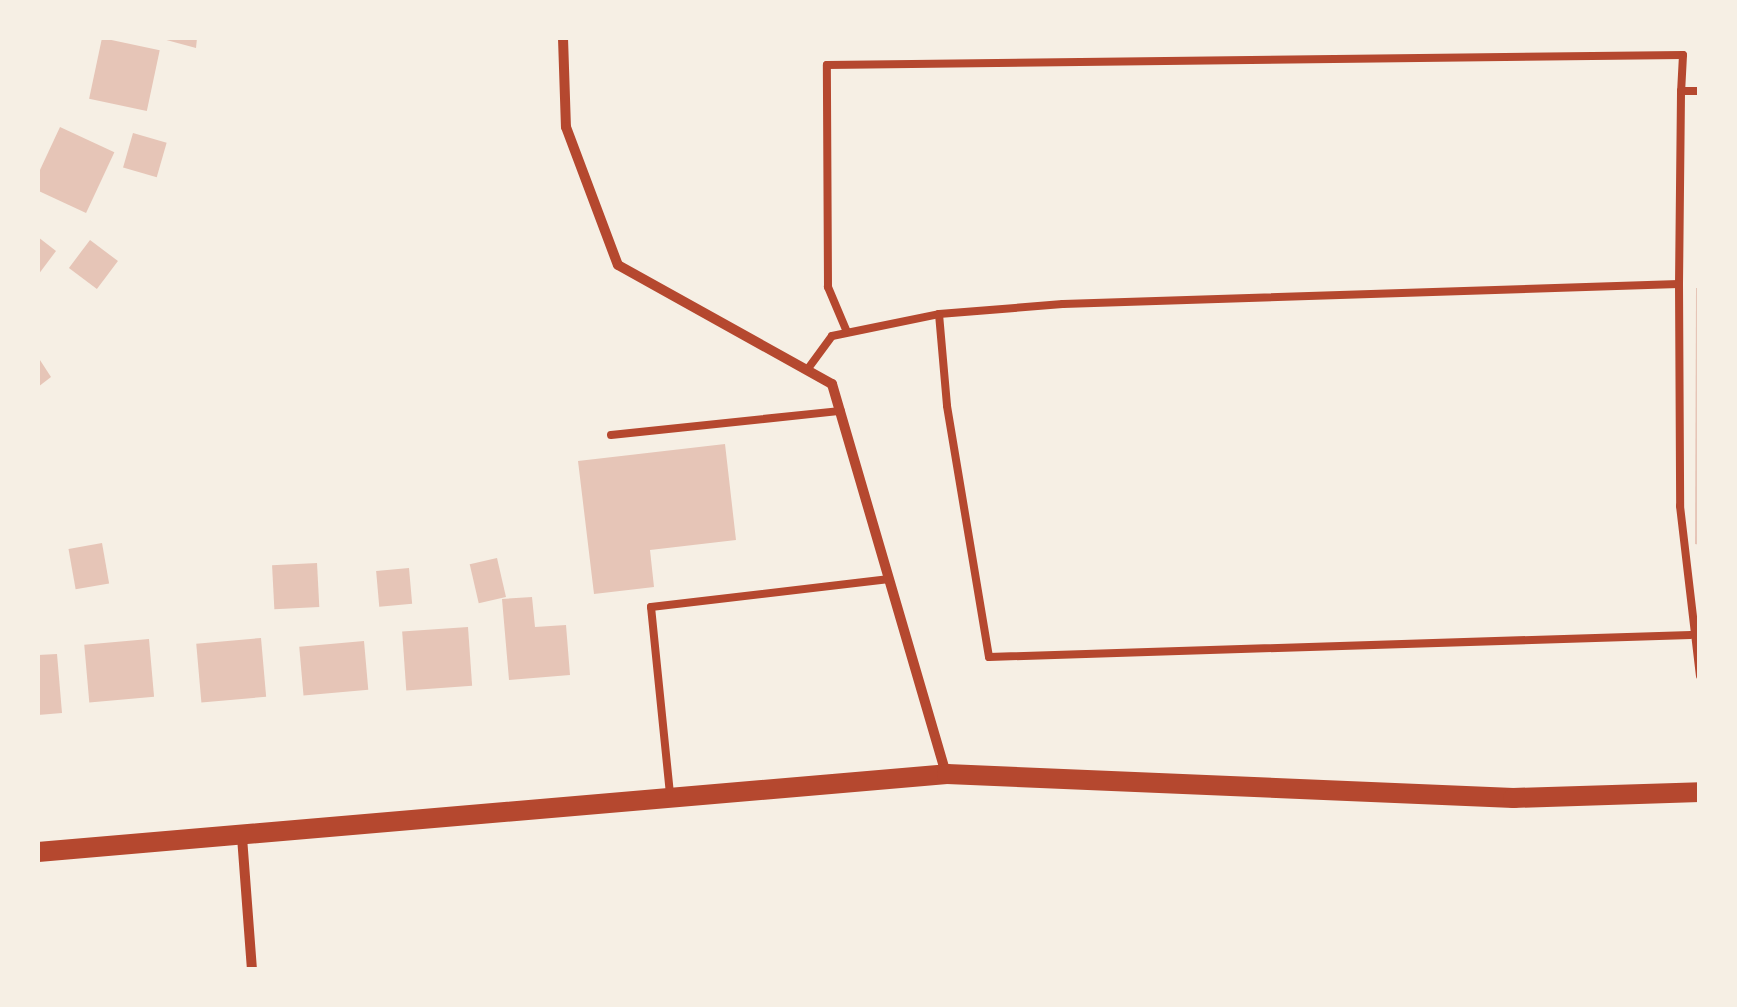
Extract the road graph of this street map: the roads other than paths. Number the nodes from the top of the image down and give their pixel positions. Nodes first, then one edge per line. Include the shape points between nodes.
1 (563, 38) edge
2 (1682, 91) junction
3 (1700, 91) edge
4 (1679, 284) junction
5 (939, 314) junction
6 (847, 332) junction
7 (807, 370) junction
8 (840, 411) junction
9 (612, 435) dead end
10 (890, 580) junction
11 (1688, 604) junction
12 (1700, 604) edge
13 (1691, 635) junction
14 (1700, 676) edge
15 (946, 774) junction
16 (1700, 792) edge
17 (670, 798) junction
18 (242, 836) junction
19 (38, 852) edge
20 (252, 970) edge

1 - 7 street via 566,127 618,265
2 - 3 lane
2 - 4 lane
2 - 6 lane via 1683,55 827,65 828,287
4 - 5 lane
4 - 11 lane via 1680,506
5 - 6 lane
5 - 13 lane via 947,406 989,657
6 - 7 lane via 832,336
7 - 8 street via 832,384
8 - 9 lane
8 - 10 street
10 - 15 street
10 - 17 lane via 651,608
11 - 12 lane
11 - 13 lane
13 - 14 lane
15 - 16 main road via 1513,798
15 - 17 main road
17 - 18 main road
18 - 19 main road
18 - 20 street

